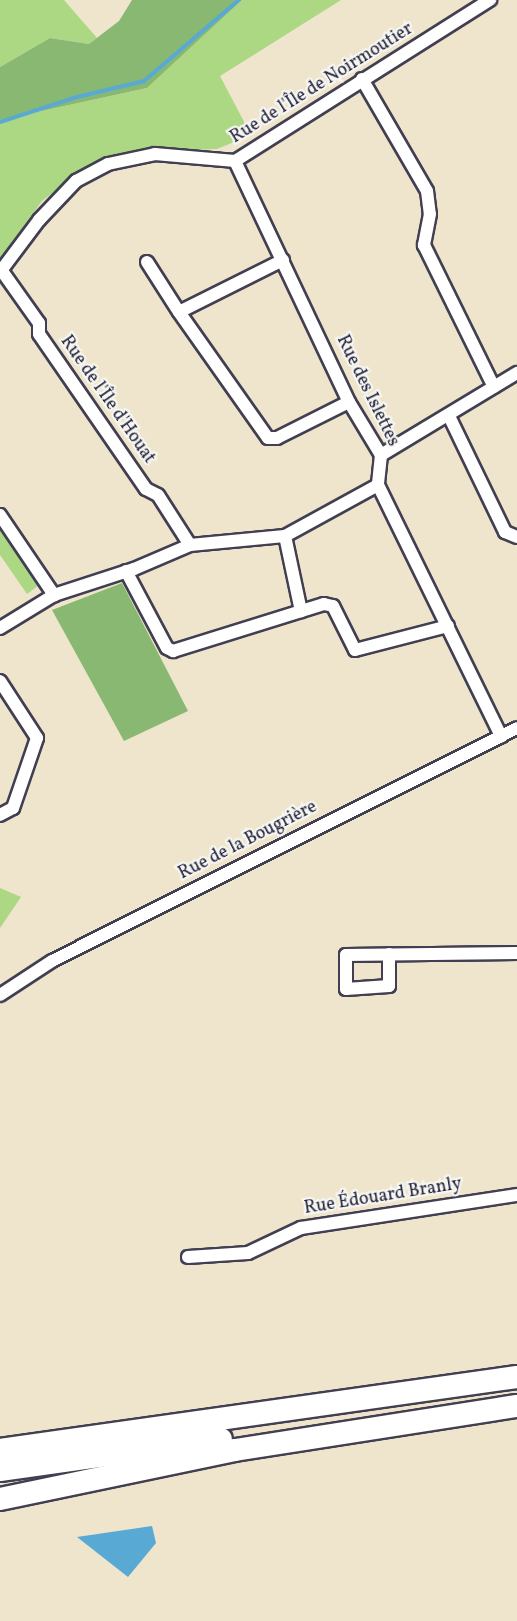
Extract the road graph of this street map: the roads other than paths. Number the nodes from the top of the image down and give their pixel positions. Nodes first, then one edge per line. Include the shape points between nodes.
1 (490, 0) edge
2 (362, 79) junction
3 (235, 161) junction
4 (283, 260) junction
5 (147, 262) dead end
6 (1, 271) edge
7 (179, 312) junction
8 (517, 373) edge
9 (494, 387) junction
10 (349, 402) junction
11 (449, 416) junction
12 (381, 455) junction
13 (378, 485) junction
14 (0, 515) edge
15 (285, 536) junction
16 (517, 537) edge
17 (190, 545) junction
18 (126, 571) junction
19 (54, 595) junction
20 (301, 611) junction
21 (448, 626) junction
22 (0, 628) edge
23 (0, 681) edge
24 (517, 728) edge
25 (501, 736) junction
26 (0, 815) edge
27 (517, 953) edge
28 (389, 954) junction
29 (0, 995) edge
30 (517, 1195) edge
31 (188, 1257) dead end
32 (517, 1377) edge
33 (517, 1397) edge
34 (517, 1406) edge
35 (0, 1450) edge
36 (0, 1470) edge
37 (0, 1499) edge

1 - 2 street, Rue de l'Île de Noirmoutier
2 - 3 street, Rue de l'Île de Noirmoutier
2 - 9 street via 428,191 430,214 424,245
3 - 4 street, Rue des Islettes
3 - 6 street via 155,154 108,165 76,181 39,220
4 - 7 street
4 - 10 street, Rue des Islettes
5 - 7 street
6 - 17 street, Rue de l'Île d'Houat via 39,323 39,334 146,489 158,495
7 - 10 street via 268,438 278,438
8 - 9 street
9 - 11 street
10 - 12 street, Rue des Islettes
11 - 12 street
11 - 16 street via 506,532
12 - 13 street, Rue des Islettes
13 - 15 street
13 - 21 street
14 - 19 street
15 - 17 street
15 - 20 street
17 - 18 street
18 - 19 street
18 - 20 street via 167,648 173,651
19 - 22 street
20 - 21 street via 324,604 333,606 352,646 363,651
21 - 25 street
23 - 26 street via 36,738 13,808
24 - 25 street, Rue de la Bougrière
25 - 29 street, Rue de la Bougrière via 62,956
27 - 28 street
28 - 28 street via 346,954 346,988 389,986
30 - 31 street, Rue Édouard Branly via 301,1227 249,1253
32 - 35 highway
33 - 36 highway
34 - 37 highway via 235,1450

